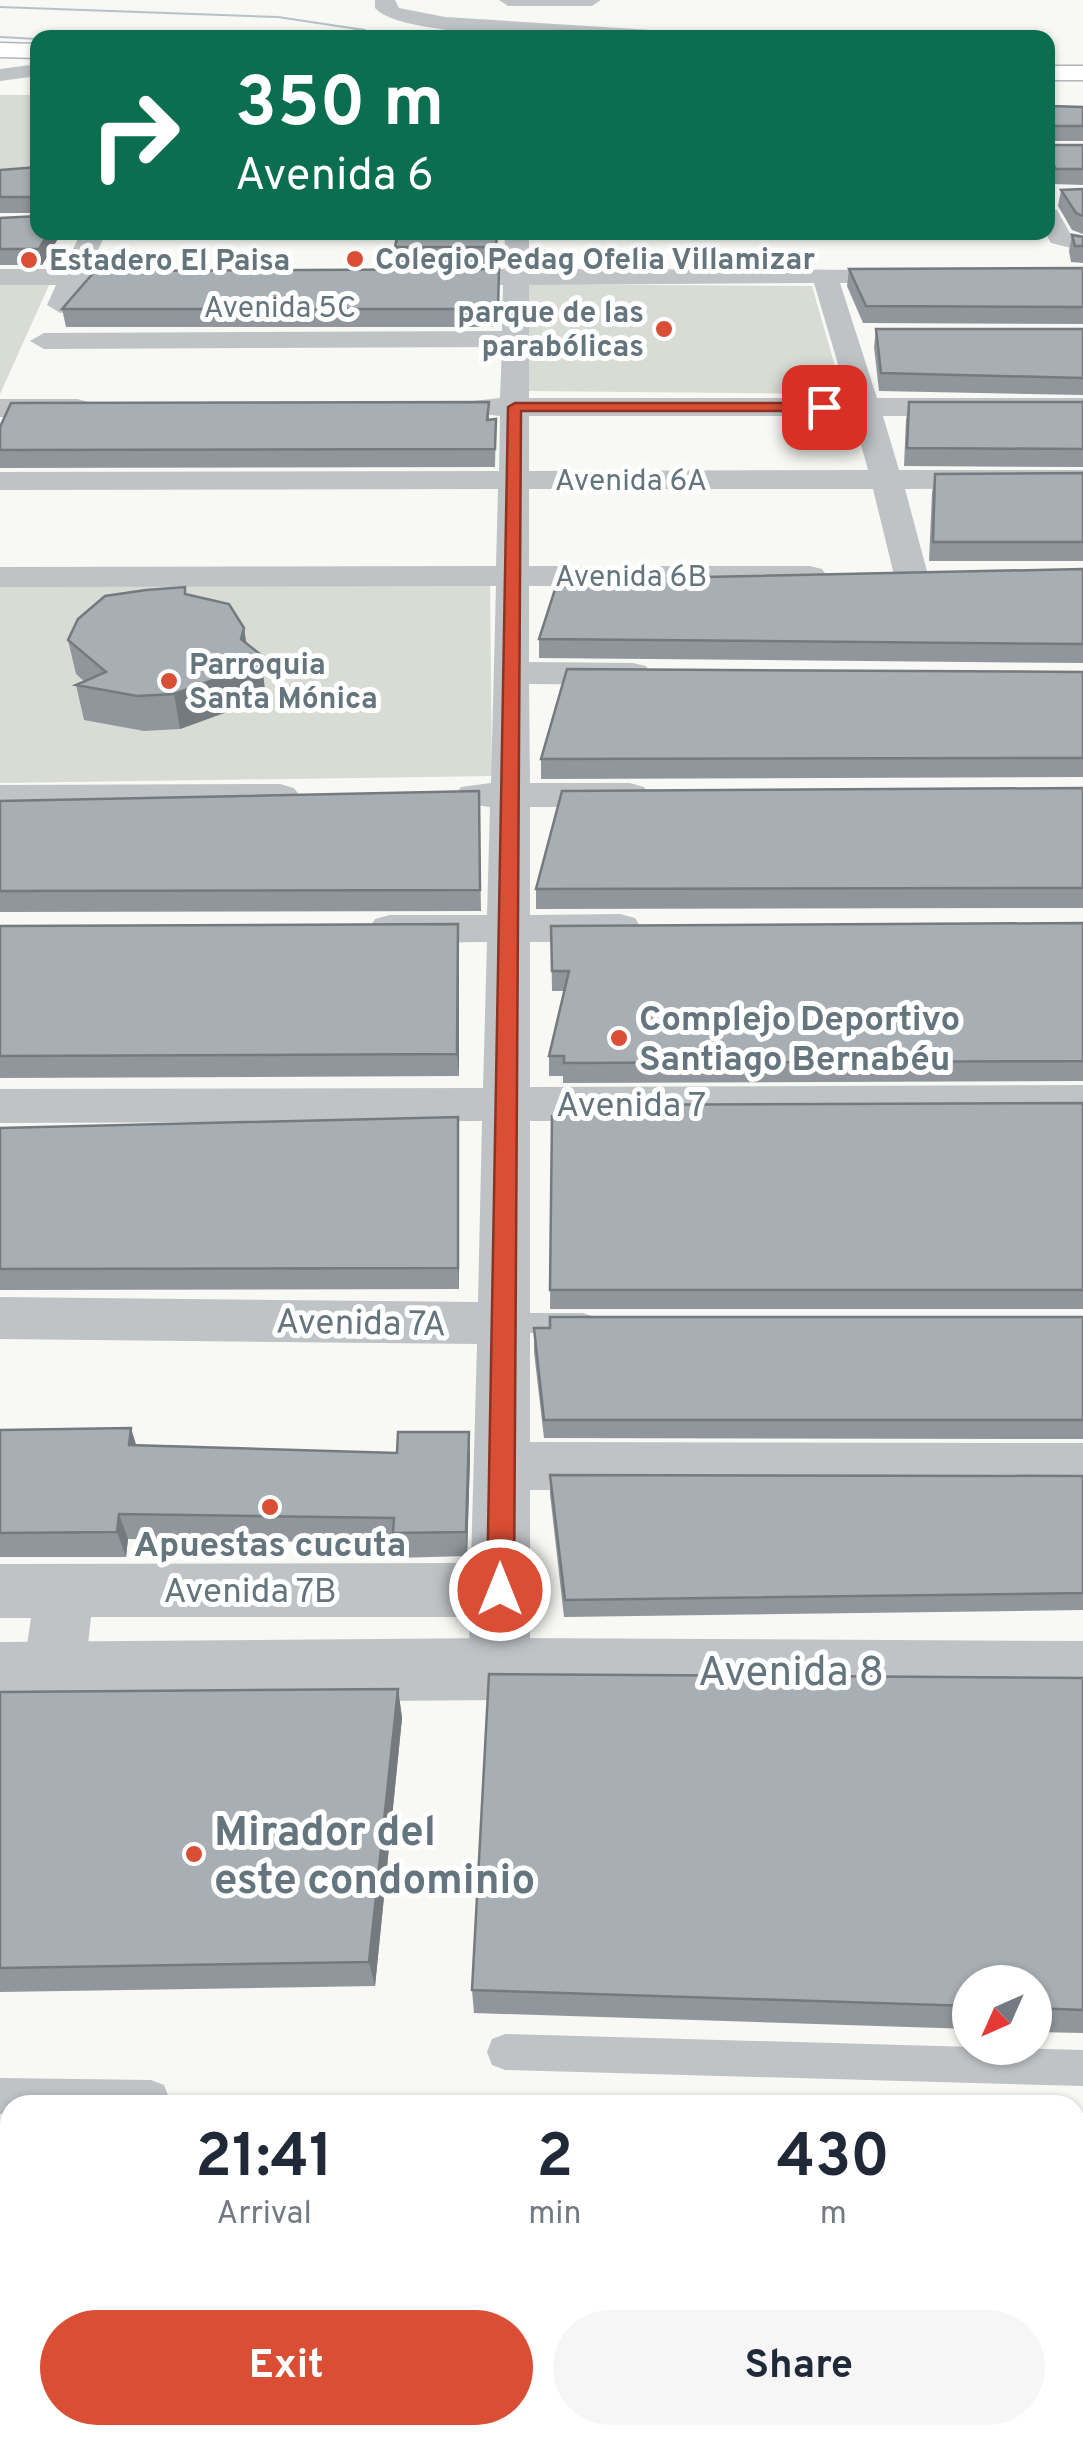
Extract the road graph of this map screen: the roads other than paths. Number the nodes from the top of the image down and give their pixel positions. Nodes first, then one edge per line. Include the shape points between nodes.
1 (384, 0) edge
2 (508, 0) edge
3 (592, 0) edge
4 (548, 30) edge
5 (0, 50) edge
6 (30, 51) edge
7 (0, 65) edge
8 (30, 67) edge
9 (1055, 68) edge
10 (30, 69) edge
11 (1083, 70) edge
12 (0, 75) edge
13 (0, 92) edge
14 (30, 92) edge
15 (1055, 228) edge
16 (90, 240) edge
17 (517, 240) edge
18 (1033, 240) edge
19 (1083, 242) edge
20 (1044, 260) dead end
21 (938, 275) edge
22 (825, 276) junction
23 (0, 277) edge
24 (73, 277) junction
25 (189, 277) edge
26 (458, 277) edge
27 (516, 277) junction
28 (843, 335) junction
29 (880, 335) edge
30 (516, 339) junction
31 (44, 340) junction
32 (457, 407) edge
33 (515, 407) junction
34 (862, 407) junction
35 (1083, 407) edge
36 (7, 408) edge
37 (110, 408) edge
38 (0, 437) edge
39 (1083, 479) edge
40 (514, 480) junction
41 (889, 480) junction
42 (0, 481) edge
43 (512, 576) junction
44 (911, 576) junction
45 (949, 576) edge
46 (0, 577) edge
47 (512, 673) junction
48 (669, 674) edge
49 (510, 795) junction
50 (668, 795) edge
51 (314, 796) edge
52 (432, 796) edge
53 (0, 797) edge
54 (667, 927) edge
55 (508, 928) junction
56 (352, 929) edge
57 (1083, 1102) edge
58 (506, 1104) junction
59 (0, 1106) edge
60 (0, 1318) edge
61 (504, 1323) junction
62 (604, 1323) edge
63 (501, 1466) junction
64 (1083, 1466) edge
65 (65, 1590) junction
66 (500, 1590) junction
67 (0, 1591) edge
68 (499, 1669) junction
69 (1083, 1672) edge
70 (27, 1673) edge
71 (505, 2052) dead end
72 (1083, 2068) edge

1 - 4 street via 392,13 445,23
2 - 3 street
5 - 6 main road
7 - 8 main road
9 - 11 main road
10 - 12 street
13 - 14 street
15 - 19 street via 1060,238
16 - 24 street
17 - 27 street
18 - 20 street
21 - 22 street
22 - 27 street
22 - 28 street
23 - 24 street
24 - 25 street
24 - 31 street
26 - 27 street
27 - 30 street
28 - 29 street
28 - 34 street
30 - 31 street, Avenida 5C
30 - 33 street
31 - 36 street
32 - 33 street
33 - 34 street
33 - 40 street
34 - 35 street
34 - 41 street
36 - 37 street
36 - 38 street
39 - 41 street, Avenida 6A
40 - 41 street, Avenida 6A
40 - 42 street, Avenida 6A
40 - 43 street
41 - 44 street
43 - 44 street, Avenida 6B
43 - 46 street, Avenida 6B
43 - 47 street
44 - 45 street, Avenida 6B
47 - 48 street
47 - 49 street
49 - 50 street
49 - 52 street
49 - 55 street
51 - 53 street
54 - 55 street
55 - 56 street
55 - 58 street
57 - 58 street, Avenida 7
58 - 59 street, Avenida 7
58 - 61 street
60 - 61 street, Avenida 7A
61 - 62 lane, Avenida 7A
61 - 63 street
63 - 64 street
63 - 66 street
65 - 66 street, Avenida 7B
65 - 67 street, Avenida 7B
65 - 70 street
66 - 68 street
68 - 69 street, Avenida 8
68 - 70 street
71 - 72 lane

